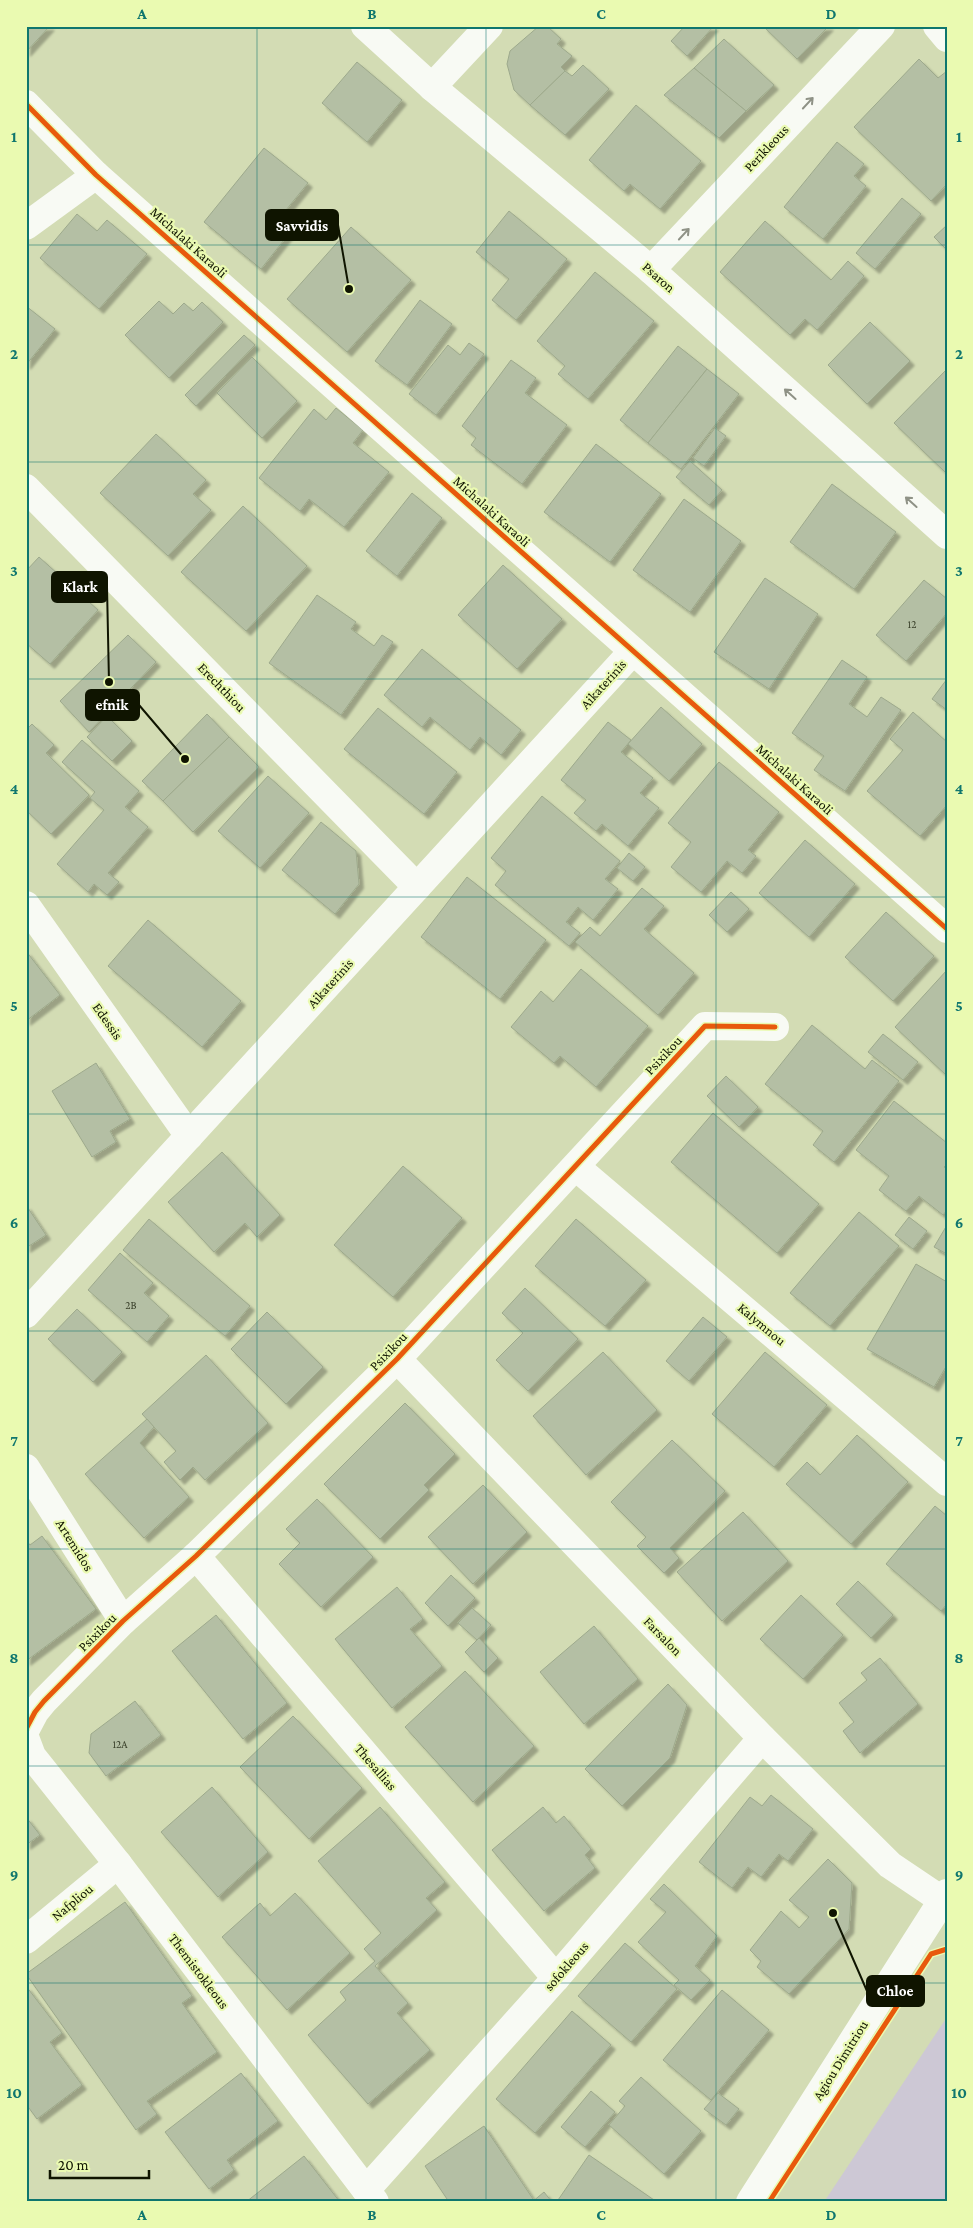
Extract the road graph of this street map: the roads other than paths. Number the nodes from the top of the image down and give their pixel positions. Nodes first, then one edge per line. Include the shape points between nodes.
1 (365, 26) edge
2 (489, 26) edge
3 (881, 26) edge
4 (937, 26) edge
5 (947, 38) edge
6 (432, 87) junction
7 (26, 104) edge
8 (96, 175) junction
9 (26, 226) edge
10 (651, 270) junction
11 (26, 488) edge
12 (947, 535) edge
13 (633, 651) junction
14 (417, 887) junction
15 (26, 905) edge
16 (947, 929) edge
17 (775, 1027) dead end
18 (189, 1136) junction
19 (576, 1167) junction
20 (26, 1314) edge
21 (397, 1358) junction
22 (26, 1468) edge
23 (947, 1482) edge
24 (196, 1556) junction
25 (123, 1622) junction
26 (26, 1729) edge
27 (762, 1738) junction
28 (26, 1740) edge
29 (118, 1864) junction
30 (944, 1896) edge
31 (26, 1940) edge
32 (556, 1978) junction
33 (370, 2196) edge
34 (750, 2202) edge

1 - 6 street, Psaron
2 - 6 street
10 -> 3 street, Perikleous
4 - 5 street
6 - 10 street, Psaron
7 - 8 street, Michalaki Karaoli
8 - 9 street
8 - 13 street, Michalaki Karaoli
12 -> 10 street, Psaron
11 - 14 street, Erechthiou
13 - 14 street, Aikaterinis
13 - 16 street, Michalaki Karaoli
14 - 18 street, Aikaterinis
15 - 18 street, Edessis
17 - 19 street, Psixikou via 705,1026
18 - 20 street, Aikaterinis
19 - 21 street, Psixikou
19 - 23 street, Kalymnou
21 - 24 street, Psixikou
21 - 27 street, Farsalon
22 - 25 street, Artemidos
24 - 25 street, Psixikou
24 - 32 street, Thesallias
25 - 26 street, Psixikou via 44,1701
27 - 30 street, Farsalon via 890,1865
27 - 32 street, sofokleous
28 - 29 street, Themistokleous via 32,1756
29 - 31 street, Nafpliou
29 - 33 street, Themistokleous
30 - 34 street, Agiou Dimitriou
32 - 33 street, sofokleous

